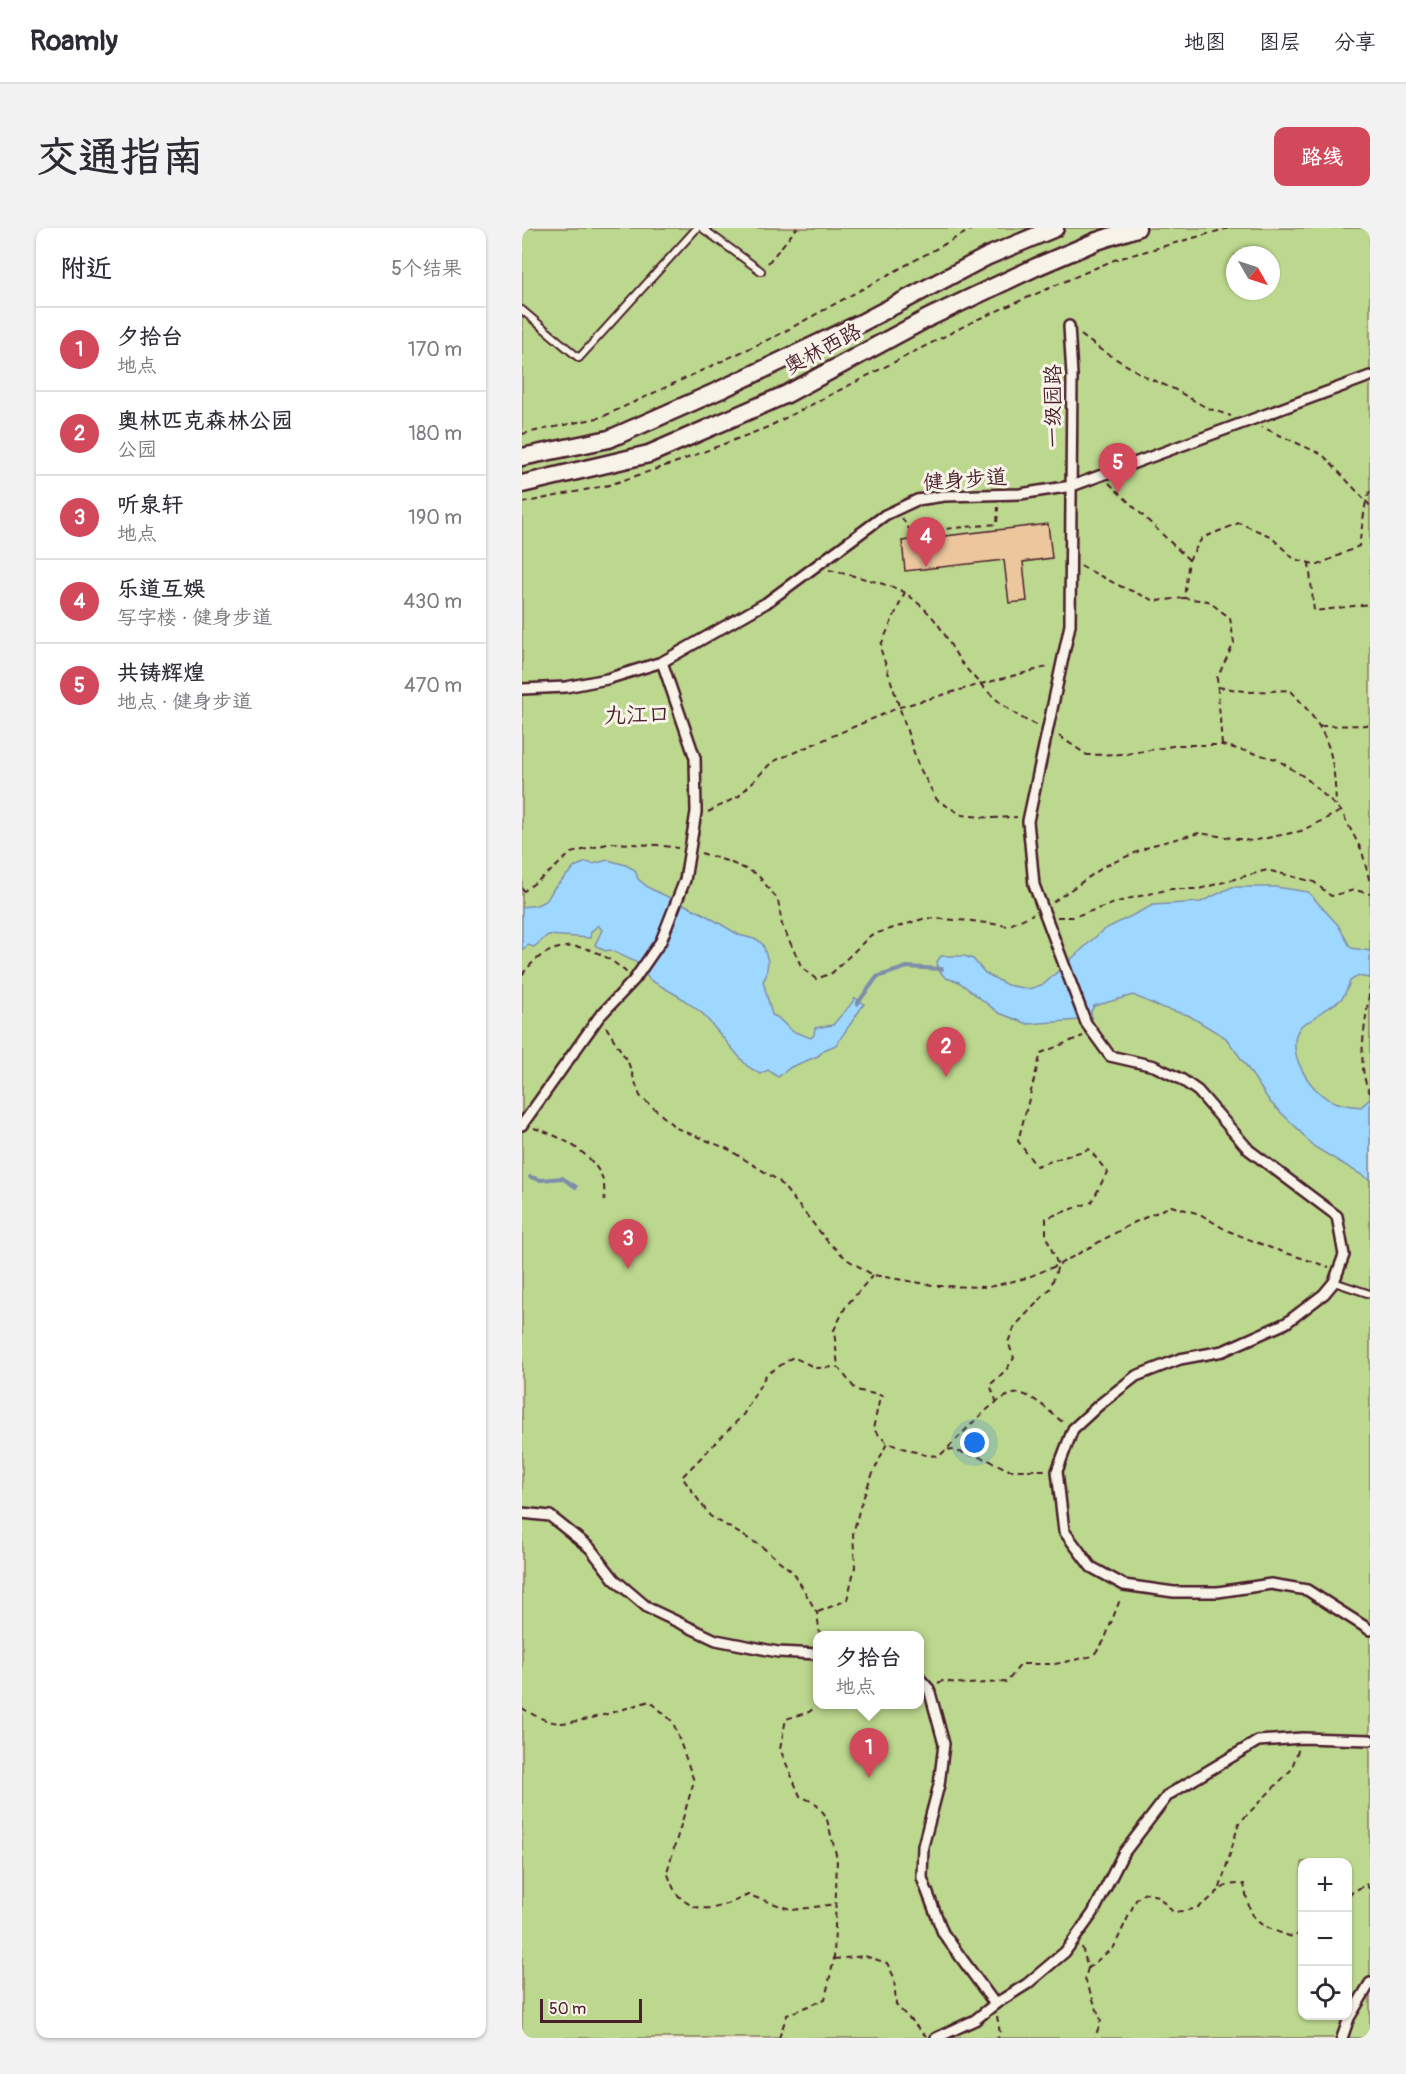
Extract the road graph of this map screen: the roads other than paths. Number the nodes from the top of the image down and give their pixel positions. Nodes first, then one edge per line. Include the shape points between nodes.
1 (697, 228) edge
2 (702, 228) edge
3 (1054, 228) edge
4 (1137, 228) edge
5 (760, 271) road end
6 (522, 310) edge
7 (1069, 326) road end
8 (1370, 376) edge
9 (522, 458) edge
10 (522, 484) edge
11 (1072, 486) junction
12 (662, 662) junction
13 (522, 689) edge
14 (522, 1124) edge
15 (1334, 1282) junction
16 (1370, 1294) edge
17 (522, 1513) edge
18 (1370, 1630) edge
19 (813, 1654) edge
20 (924, 1683) edge
21 (1370, 1740) edge
22 (1370, 1983) edge
23 (995, 2004) junction
24 (936, 2038) edge
25 (1342, 2038) edge

1 - 6 lane via 579,357
2 - 5 lane
3 - 9 main road, 奥林西路 via 988,256 861,323 609,439
4 - 10 main road, 奥林西路 via 1025,272 928,318 787,394 649,454
7 - 11 street, 一级园路
8 - 11 street, 健身步道
11 - 12 street, 健身步道 via 1020,494 917,500 885,515 766,603
11 - 15 street, 一级园路 via 1070,625 1029,816 1034,885 1086,1023 1110,1056 1154,1066 1181,1078 1198,1091 1249,1150 1337,1216 1344,1255
12 - 13 street, 健身步道 via 608,679 566,687
12 - 14 street via 695,758 695,818 685,880 661,941 637,976 599,1017
15 - 16 lane
15 - 18 street via 1286,1323 1223,1351 1180,1359 1136,1376 1073,1429 1057,1471 1064,1531 1091,1567 1124,1585 1174,1593 1218,1592 1272,1584 1307,1590
17 - 19 street via 550,1516 590,1548 614,1579 648,1608 716,1640 778,1652
20 - 23 street via 929,1689 944,1744 939,1785 923,1846 922,1878 943,1933
21 - 23 street via 1258,1741 1168,1795 1123,1854 1092,1913 1065,1952 1027,1984
22 - 25 street
23 - 24 street via 975,2020

